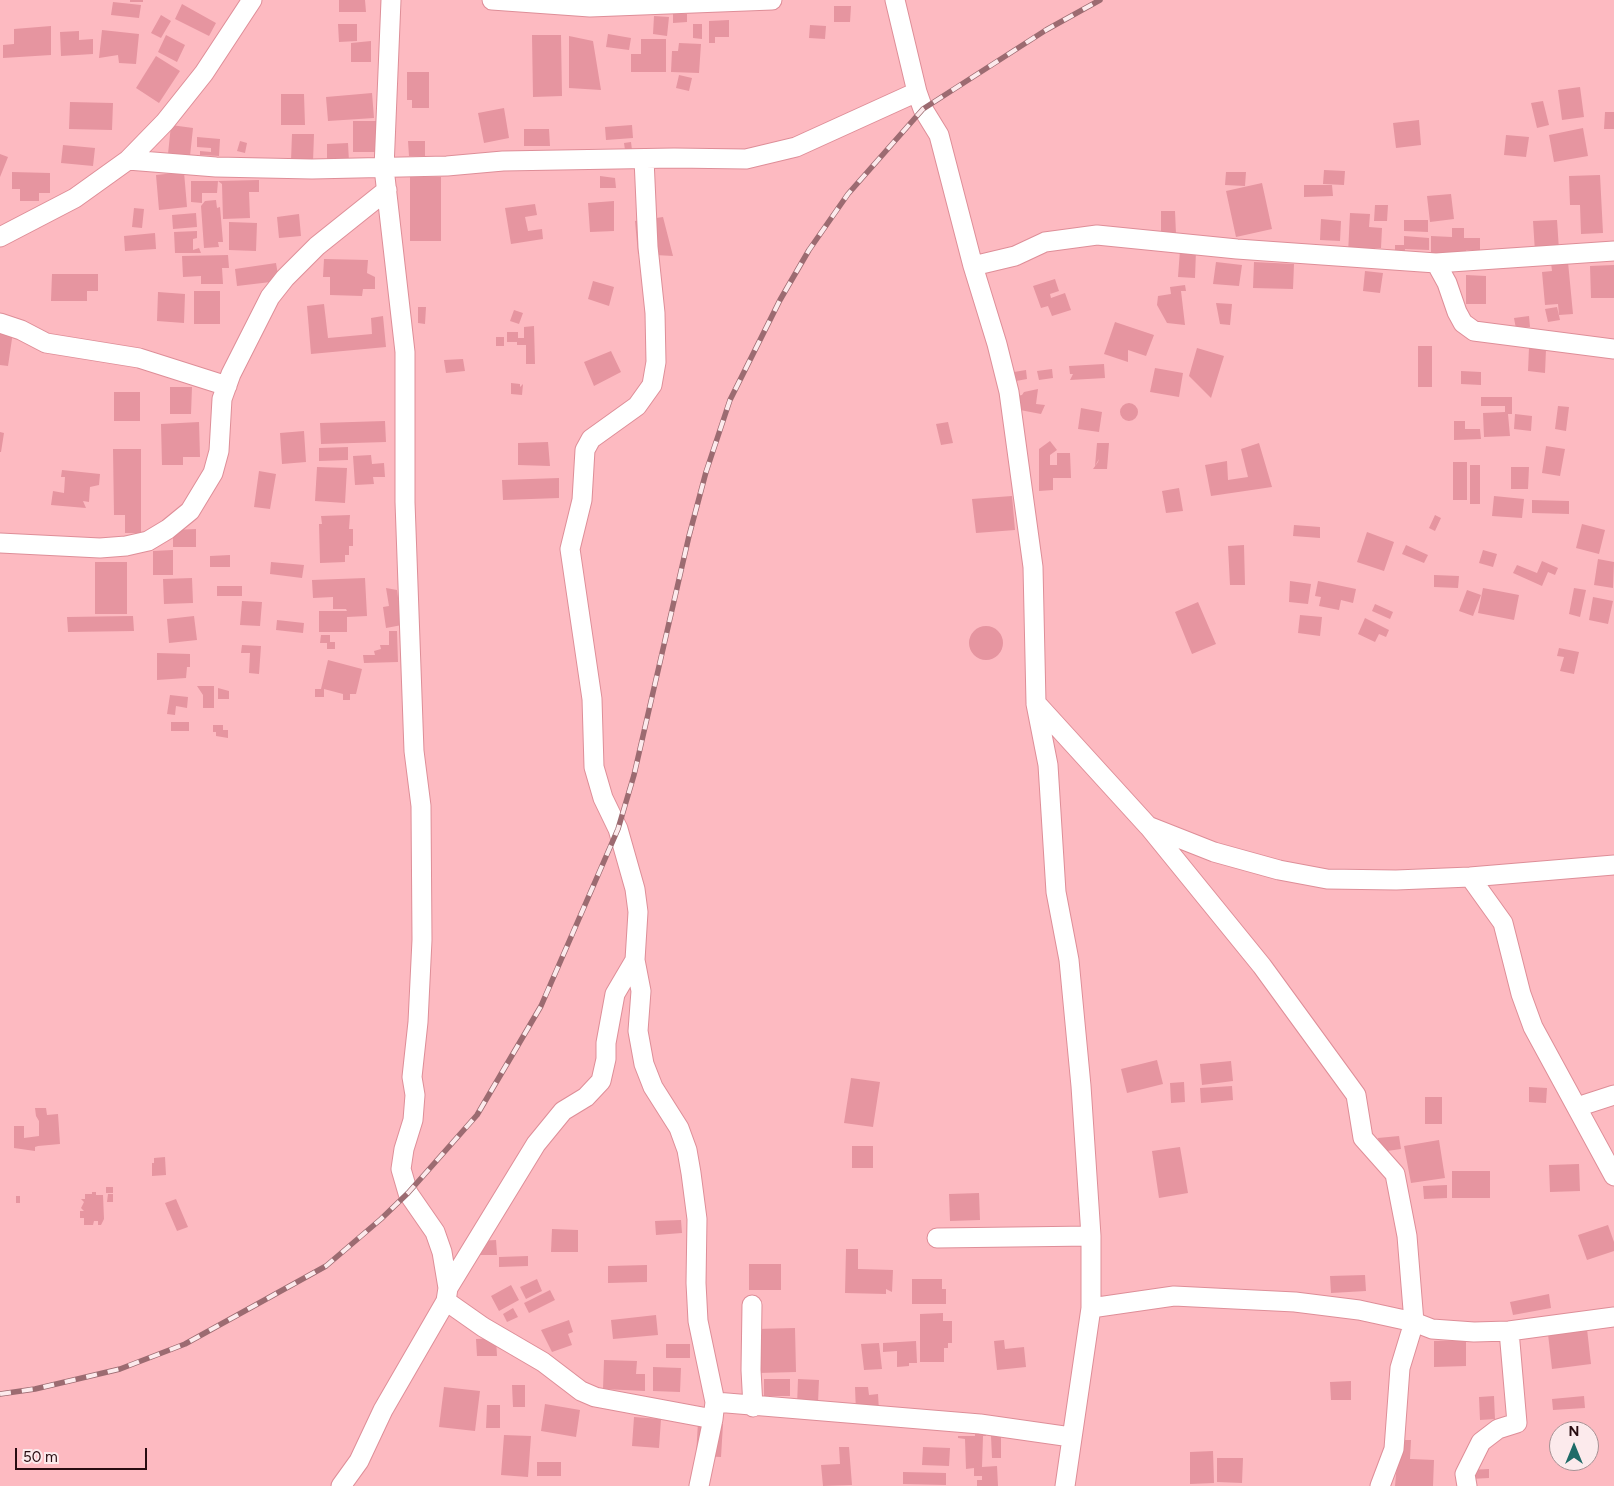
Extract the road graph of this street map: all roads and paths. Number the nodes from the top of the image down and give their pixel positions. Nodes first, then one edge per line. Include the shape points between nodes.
1 (252, 0) edge
2 (391, 0) edge
3 (492, 0) edge
4 (772, 0) edge
5 (895, 0) edge
6 (675, 2) edge
7 (916, 92) junction
8 (644, 158) junction
9 (128, 160) junction
10 (384, 168) junction
11 (387, 190) junction
12 (0, 236) edge
13 (1614, 251) edge
14 (1436, 263) junction
15 (973, 266) junction
16 (0, 323) edge
17 (1614, 349) edge
18 (227, 386) junction
19 (0, 544) edge
20 (1036, 703) junction
21 (1148, 826) junction
22 (1614, 865) edge
23 (1470, 877) junction
24 (635, 960) junction
25 (1614, 1095) edge
26 (1576, 1107) junction
27 (1614, 1176) edge
28 (1091, 1236) junction
29 (937, 1238) dead end
30 (447, 1295) junction
31 (752, 1305) dead end
32 (1091, 1308) junction
33 (1614, 1317) edge
34 (1414, 1322) junction
35 (1509, 1331) junction
36 (754, 1407) junction
37 (714, 1411) junction
38 (1071, 1437) junction
39 (341, 1486) edge
40 (699, 1486) edge
41 (1065, 1486) edge
42 (1380, 1486) edge
43 (1467, 1486) edge

1 - 9 street via 204,73 165,122
2 - 10 street
3 - 6 street via 590,7
4 - 6 street
5 - 7 street
7 - 8 street via 796,147 746,159
7 - 15 street via 939,135
8 - 10 street
8 - 24 street via 655,313 655,370 652,385 637,406 591,439 585,450 582,500 570,549 592,699 594,767 603,798 618,829 635,889 638,912
9 - 10 street via 216,167
9 - 12 street via 75,198
10 - 11 street
11 - 18 street via 317,246 285,278 270,297
11 - 30 street via 405,352 405,502 414,751 421,806 422,940 412,1077 415,1095 413,1120 401,1169 408,1193 435,1232 442,1252
13 - 14 street
14 - 15 street via 1097,235 1045,242 1015,256
14 - 17 street via 1457,312 1474,331
15 - 20 street via 1009,392 1033,567
16 - 18 street via 46,343 139,358
18 - 19 street via 222,399 219,451 213,473 190,511 168,529 148,541 126,546 92,548
20 - 21 street
20 - 28 street via 1048,765 1056,892 1069,960
21 - 23 street via 1214,852 1278,870 1327,879
21 - 34 street via 1262,966 1356,1095 1363,1138 1395,1174 1407,1236
22 - 23 street
23 - 26 street via 1503,923 1533,1027
24 - 30 street via 615,994 601,1081 586,1097 563,1111 536,1144
24 - 37 street via 640,991 638,1031 644,1064 687,1150 697,1219 698,1321
25 - 26 street
26 - 27 street
28 - 29 street
28 - 32 street
30 - 37 street via 483,1327 543,1362 581,1391 603,1398
30 - 39 street via 383,1410 359,1461
31 - 36 street via 750,1370
32 - 34 street via 1174,1296 1295,1302 1359,1310
32 - 38 street
33 - 35 street
34 - 35 street via 1432,1330
34 - 42 street via 1400,1368 1394,1449
35 - 43 street via 1517,1423 1498,1429 1480,1442 1465,1474
36 - 37 street
36 - 38 street via 980,1424
37 - 40 street
38 - 41 street

